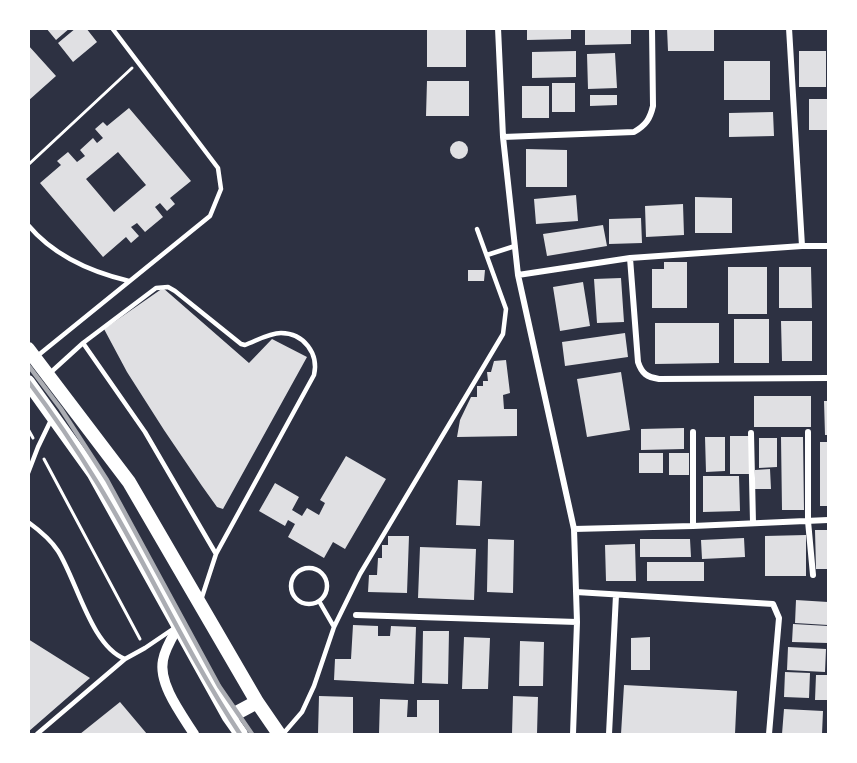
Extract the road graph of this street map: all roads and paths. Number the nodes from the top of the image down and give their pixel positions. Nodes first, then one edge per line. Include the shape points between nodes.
1 (112, 28) edge
2 (498, 28) edge
3 (652, 28) edge
4 (789, 28) edge
5 (137, 62) junction
6 (503, 137) junction
7 (28, 165) edge
8 (28, 225) edge
9 (477, 229) dead end
10 (515, 246) junction
11 (802, 246) junction
12 (828, 246) edge
13 (487, 255) junction
14 (630, 258) junction
15 (518, 275) junction
16 (129, 281) junction
17 (83, 343) junction
18 (32, 353) edge
19 (48, 374) junction
20 (828, 378) edge
21 (28, 382) edge
22 (53, 417) junction
23 (28, 429) edge
24 (693, 432) dead end
25 (808, 432) dead end
26 (751, 433) dead end
27 (38, 447) junction
28 (28, 473) edge
29 (808, 520) junction
30 (828, 520) edge
31 (28, 522) edge
32 (753, 523) junction
33 (693, 526) junction
34 (574, 529) junction
35 (216, 554) junction
36 (813, 575) dead end
37 (576, 592) junction
38 (616, 595) junction
39 (319, 601) junction
40 (200, 603) junction
41 (356, 615) dead end
42 (577, 622) junction
43 (178, 625) junction
44 (334, 627) junction
45 (145, 648) junction
46 (125, 659) junction
47 (257, 702) junction
48 (229, 717) junction
49 (190, 733) edge
50 (37, 735) edge
51 (241, 735) edge
52 (281, 735) edge
53 (573, 735) edge
54 (609, 735) edge
55 (769, 735) edge

1 - 5 lane
2 - 6 street
3 - 6 street via 653,106 643,127 634,132
4 - 11 street
5 - 7 path
5 - 16 lane via 218,168 221,189 210,216
6 - 10 street
8 - 16 lane via 75,262
9 - 13 lane
10 - 13 lane
10 - 15 street
11 - 12 street
11 - 14 street
13 - 44 lane via 506,309 503,334 360,574
14 - 15 street
14 - 20 street via 638,362 641,372 649,377
15 - 34 street
16 - 18 lane
17 - 19 lane
17 - 35 lane via 145,432
17 - 35 lane via 156,288 168,287 241,344 282,333 303,341 313,354 317,364 307,390
18 - 19 main road
19 - 40 main road via 129,482
21 - 22 main road
22 - 27 lane
22 - 43 main road via 94,474
23 - 27 path
24 - 33 street
25 - 29 street
26 - 32 street
27 - 28 lane
27 - 45 path
29 - 30 street
29 - 32 street
29 - 36 street
31 - 46 lane via 58,550 94,626 115,655
32 - 33 street
33 - 34 street
34 - 37 street
35 - 40 lane
37 - 38 street
37 - 42 street
38 - 54 street
38 - 55 street via 773,604 779,618
39 - 39 lane via 308,604 297,599 291,589 297,573 307,568 323,575 327,586
39 - 44 lane
40 - 47 main road
41 - 42 street
42 - 53 street
43 - 45 lane
43 - 48 main road
43 - 49 street via 162,662 163,672 171,698
44 - 52 lane via 302,712
45 - 46 lane
46 - 50 lane
47 - 48 main road
47 - 52 main road
48 - 51 main road

